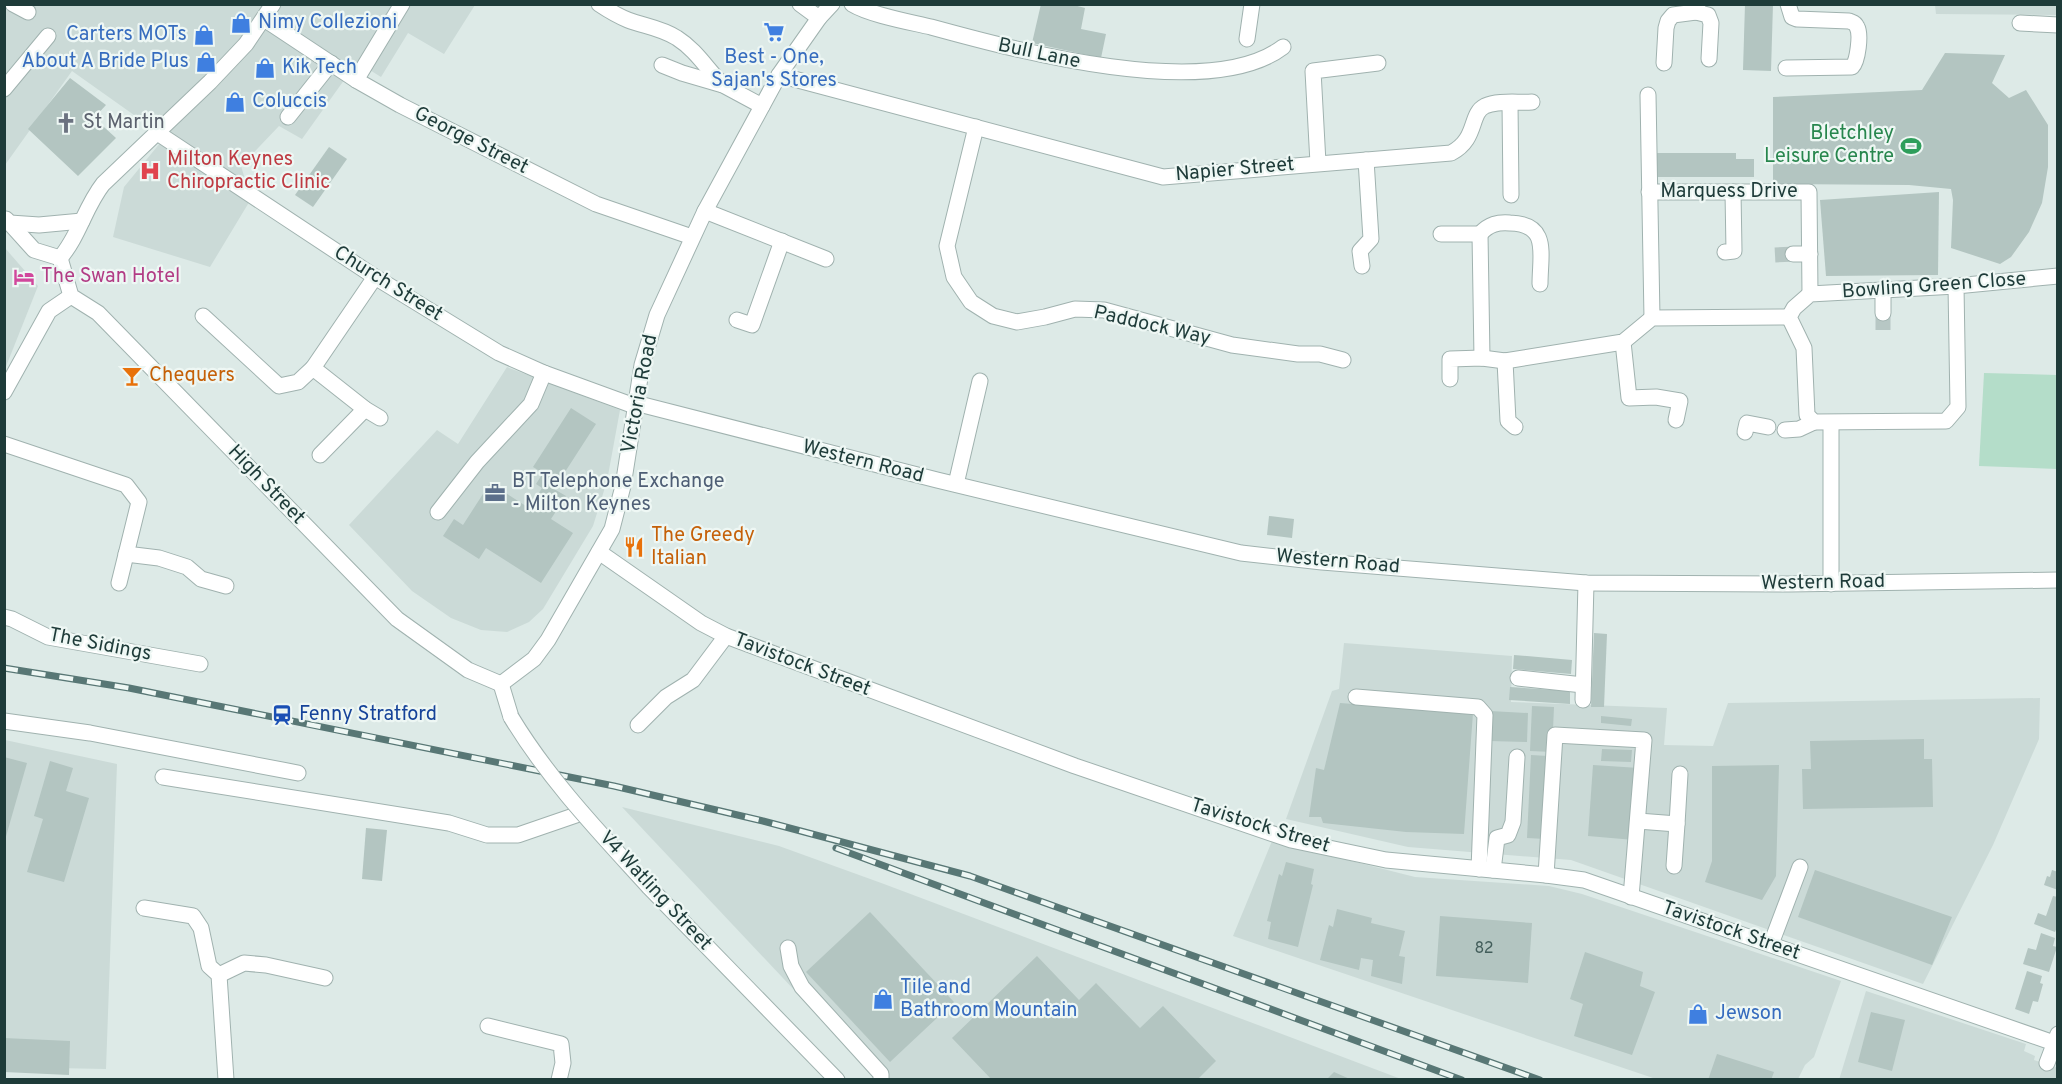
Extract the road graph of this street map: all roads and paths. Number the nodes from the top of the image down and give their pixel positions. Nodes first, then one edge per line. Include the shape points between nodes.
1 (13, 4) edge
2 (273, 4) edge
3 (402, 4) edge
4 (599, 4) edge
5 (800, 4) edge
6 (832, 4) edge
7 (852, 4) edge
8 (1252, 4) edge
9 (1788, 4) edge
10 (1697, 8) edge
11 (28, 12) dead end
12 (819, 18) junction
13 (264, 19) junction
14 (2020, 23) dead end
15 (2058, 25) edge
16 (48, 36) dead end
17 (1246, 39) dead end
18 (1283, 47) dead end
19 (1709, 59) dead end
20 (331, 63) junction
21 (1378, 63) dead end
22 (1664, 63) dead end
23 (662, 65) dead end
24 (1786, 68) dead end
25 (779, 75) junction
26 (356, 80) junction
27 (723, 85) junction
28 (4, 89) edge
29 (1648, 95) dead end
30 (1532, 102) dead end
31 (1510, 103) junction
32 (762, 106) junction
33 (288, 117) dead end
34 (976, 127) junction
35 (156, 132) junction
36 (1366, 160) junction
37 (1318, 163) junction
38 (1649, 192) junction
39 (1733, 192) junction
40 (1511, 195) dead end
41 (705, 211) junction
42 (7, 220) edge
43 (82, 221) junction
44 (1441, 234) dead end
45 (1480, 234) junction
46 (692, 237) junction
47 (782, 241) junction
48 (1725, 252) dead end
49 (1810, 254) junction
50 (1793, 255) tunnel mouth
51 (60, 258) junction
52 (826, 259) dead end
53 (1362, 266) dead end
54 (2058, 276) edge
55 (375, 277) junction
56 (1540, 284) dead end
57 (1956, 286) junction
58 (1883, 291) junction
59 (1810, 294) junction
60 (71, 296) junction
61 (1791, 313) junction
62 (1883, 313) tunnel mouth
63 (202, 316) dead end
64 (1652, 318) junction
65 (737, 320) dead end
66 (1623, 342) junction
67 (1482, 358) junction
68 (1343, 360) dead end
69 (1505, 361) junction
70 (313, 368) junction
71 (544, 373) junction
72 (8, 376) edge
73 (1450, 379) dead end
74 (980, 381) dead end
75 (4, 392) edge
76 (636, 405) junction
77 (365, 409) junction
78 (380, 418) dead end
79 (1676, 420) dead end
80 (1814, 422) junction
81 (1831, 423) junction
82 (1515, 427) dead end
83 (1767, 427) dead end
84 (1785, 430) dead end
85 (1745, 432) dead end
86 (4, 444) edge
87 (320, 455) dead end
88 (956, 484) junction
89 (438, 512) dead end
90 (599, 552) junction
91 (126, 554) junction
92 (2058, 580) edge
93 (119, 583) dead end
94 (1586, 583) junction
95 (1831, 584) junction
96 (226, 586) dead end
97 (4, 617) edge
98 (726, 636) junction
99 (200, 664) dead end
100 (1518, 678) dead end
101 (501, 684) junction
102 (1356, 697) dead end
103 (4, 722) edge
104 (638, 725) dead end
105 (1517, 757) dead end
106 (298, 773) dead end
107 (1680, 774) dead end
108 (163, 777) dead end
109 (582, 813) junction
110 (1638, 821) junction
111 (1677, 824) junction
112 (1674, 866) dead end
113 (1800, 867) dead end
114 (1486, 869) junction
115 (1546, 875) junction
116 (1631, 897) junction
117 (144, 908) dead end
118 (1771, 944) junction
119 (788, 948) dead end
120 (219, 975) junction
121 (325, 978) dead end
122 (488, 1026) dead end
123 (2056, 1038) edge
124 (2047, 1063) dead end
125 (226, 1080) edge
126 (559, 1080) edge
127 (837, 1080) edge
128 (881, 1080) edge

1 - 11 street
2 - 13 street
3 - 26 street
4 - 27 street via 621,17 676,37
5 - 12 street
6 - 12 street, Victoria Road
7 - 18 street, Bull Lane via 983,42 1090,64 1191,73 1231,68 1270,57
8 - 17 street
9 - 24 street via 1791,17 1849,21 1858,28 1857,59 1852,67
10 - 19 street via 1708,15 1711,23
10 - 22 street via 1673,15 1668,21
12 - 25 street, Victoria Road
13 - 20 street, George Street
13 - 35 street via 246,44
14 - 15 street
16 - 28 street
20 - 26 street, George Street
20 - 33 street
21 - 37 street via 1313,71
23 - 27 street
25 - 32 street, Victoria Road
25 - 34 street, Napier Street
26 - 46 street, George Street via 596,204
27 - 32 street
29 - 38 street, Marquess Drive
30 - 31 street, Napier Street
31 - 36 street, Napier Street via 1493,104 1479,111 1467,141 1451,153
31 - 40 street
32 - 41 street, Victoria Road
34 - 37 street, Napier Street via 1164,177
34 - 68 street, Paddock Way via 947,246 954,277 971,302 993,316 1017,322 1075,309 1104,310 1232,345
35 - 43 street via 103,184
35 - 55 street, Church Street
36 - 37 street, Napier Street
36 - 53 street via 1371,239 1360,251
38 - 39 street, Marquess Drive
38 - 64 street, Marquess Drive
39 - 48 street via 1734,251
39 - 49 street, Marquess Drive via 1809,192 1816,223
41 - 46 street, Victoria Road
41 - 47 street
42 - 43 street via 39,225
42 - 51 street via 34,250
43 - 51 street via 71,246
44 - 45 street
45 - 56 street via 1496,223 1524,224 1534,229 1539,238
45 - 67 street
46 - 76 street, Victoria Road via 657,315 642,365
47 - 52 street
47 - 65 street via 752,325
49 - 50 street
49 - 59 street
51 - 60 street
54 - 57 street, Bowling Green Close
55 - 70 street
55 - 71 street, Church Street via 499,353
57 - 58 street, Bowling Green Close
57 - 81 street via 1958,407 1946,421
58 - 59 street, Bowling Green Close
58 - 62 street
59 - 61 street
60 - 72 street via 49,311
60 - 101 street, High Street via 98,313 397,619 468,670
61 - 64 street
61 - 80 street via 1804,348 1807,415
63 - 70 street via 279,386 298,382
64 - 66 street
66 - 69 street
66 - 79 street via 1629,398 1680,401
67 - 69 street
67 - 73 street via 1450,358
69 - 82 street via 1508,421
70 - 77 street
71 - 76 street, Church Street
71 - 89 street via 531,404 477,462
72 - 75 street
74 - 88 street
76 - 88 street, Western Road
76 - 90 street, Victoria Road via 623,486 612,529
77 - 78 street
77 - 87 street
80 - 81 street
80 - 84 street
81 - 95 street
83 - 85 street via 1747,423
86 - 91 street via 126,485 139,502
88 - 94 street, Western Road via 1241,553
90 - 98 street, Tavistock Street via 700,623
90 - 101 street, Victoria Road via 534,659
91 - 93 street
91 - 96 street via 159,558 187,567 201,579
92 - 95 street, Western Road
94 - 95 street, Western Road
94 - 100 street via 1583,692
97 - 99 street, The Sidings via 48,637
98 - 104 street via 693,680 666,697
98 - 114 street, Tavistock Street via 1075,766 1291,840 1386,860
101 - 109 street, V4 Watling Street, bridge via 511,717 530,748
102 - 114 street via 1478,707 1485,716
103 - 106 street via 90,733
105 - 114 street via 1513,822 1508,835 1497,838
107 - 111 street
108 - 109 street via 449,823 487,835 518,835
109 - 127 street, V4 Watling Street, bridge
110 - 111 street
110 - 115 street via 1644,740 1555,735
110 - 116 street
111 - 112 street
113 - 118 street
114 - 115 street, Tavistock Street
115 - 116 street, Tavistock Street via 1584,880
116 - 118 street, Tavistock Street
117 - 120 street via 193,916 201,928 208,966
118 - 123 street, Tavistock Street
119 - 128 street via 791,966 802,987 881,1074
120 - 121 street via 244,963
120 - 125 street
122 - 126 street via 561,1044 563,1063
123 - 124 street

